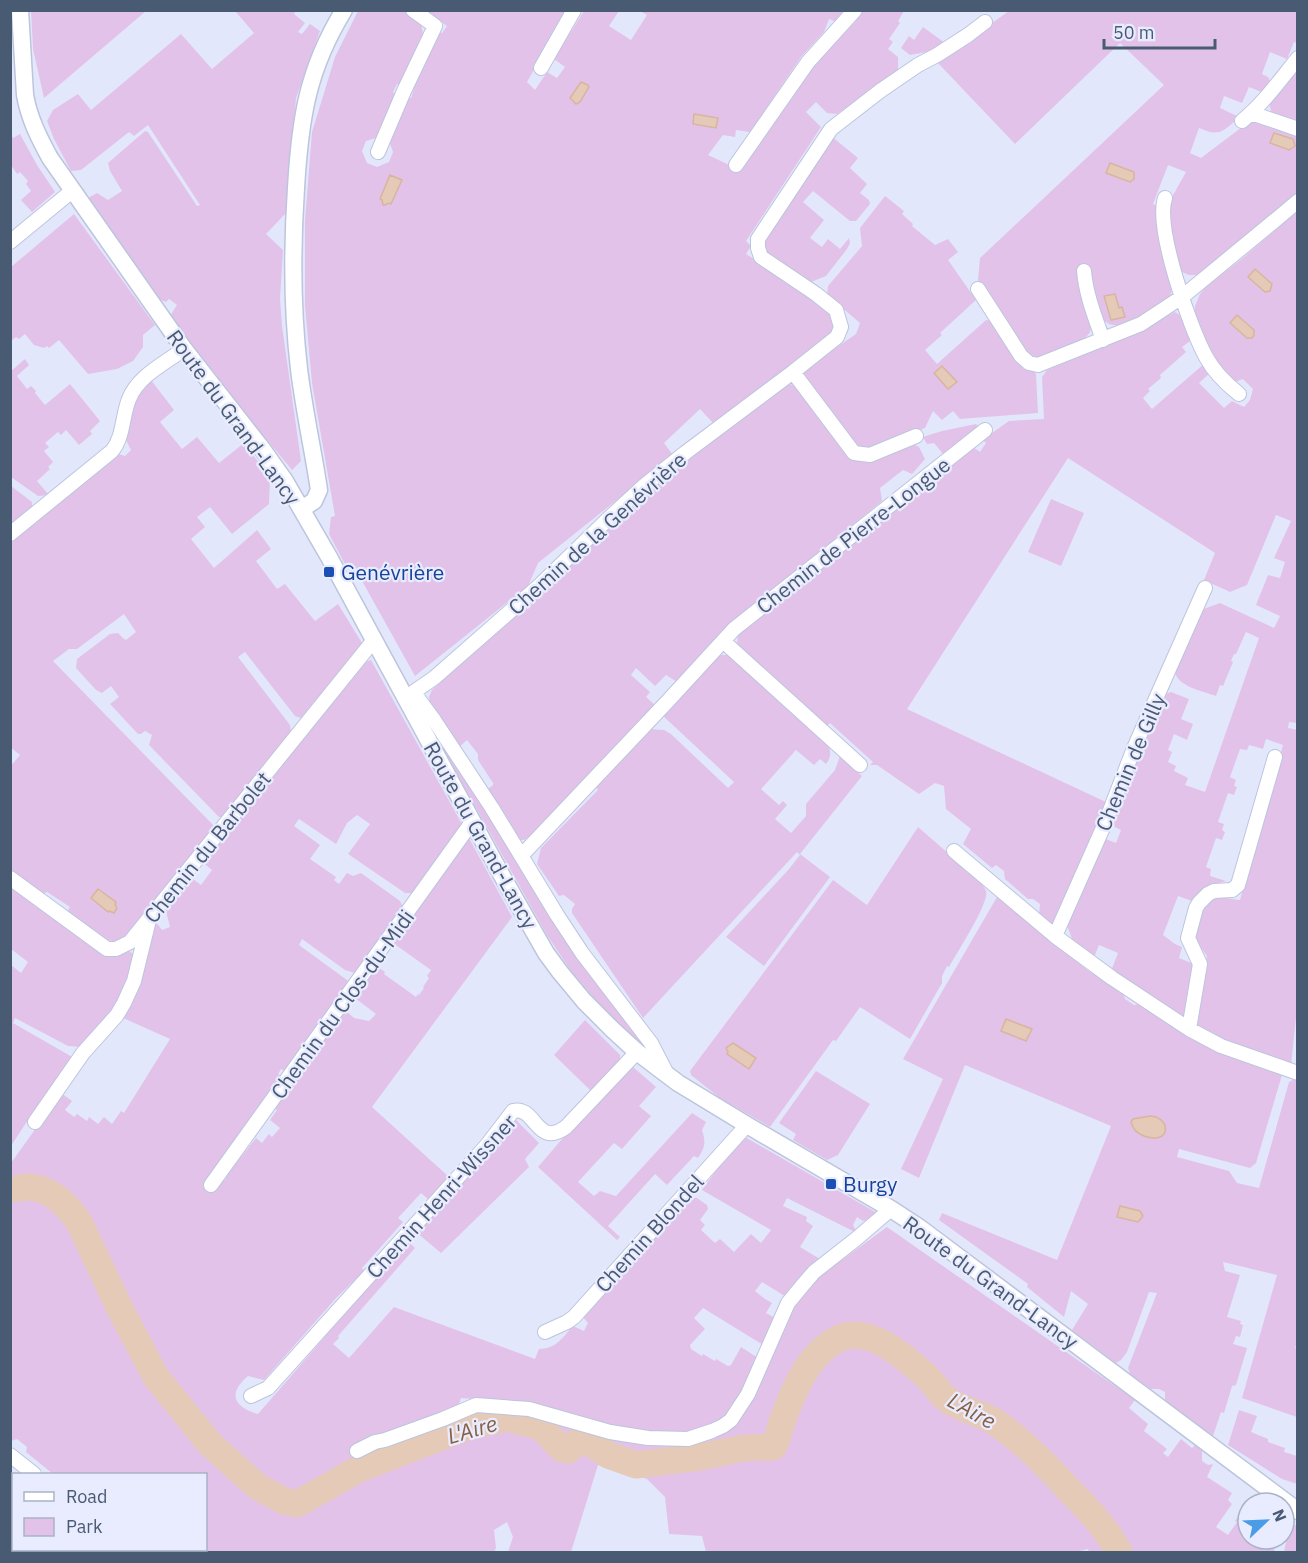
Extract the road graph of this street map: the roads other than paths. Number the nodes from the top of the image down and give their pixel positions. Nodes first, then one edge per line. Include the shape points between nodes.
1 (20, 10) edge
2 (344, 10) edge
3 (413, 10) edge
4 (574, 10) edge
5 (855, 10) edge
6 (985, 22) dead end
7 (1298, 58) edge
8 (542, 68) dead end
9 (1298, 129) edge
10 (378, 152) dead end
11 (736, 165) dead end
12 (72, 190) junction
13 (1165, 198) dead end
14 (1298, 201) edge
15 (10, 242) edge
16 (1084, 271) dead end
17 (978, 289) dead end
18 (1182, 297) junction
19 (1103, 340) junction
20 (184, 349) junction
21 (793, 372) junction
22 (1239, 394) dead end
23 (985, 430) dead end
24 (916, 436) dead end
25 (302, 509) junction
26 (10, 534) edge
27 (1204, 588) dead end
28 (374, 640) junction
29 (723, 641) junction
30 (410, 695) junction
31 (1275, 757) dead end
32 (860, 765) dead end
33 (472, 822) junction
34 (954, 851) dead end
35 (521, 856) junction
36 (10, 878) edge
37 (150, 919) junction
38 (1056, 936) junction
39 (1189, 1029) junction
40 (637, 1052) junction
41 (1298, 1073) edge
42 (668, 1076) junction
43 (35, 1122) dead end
44 (747, 1125) junction
45 (211, 1185) dead end
46 (891, 1209) junction
47 (544, 1332) dead end
48 (251, 1396) dead end
49 (357, 1451) dead end
50 (10, 1455) edge
51 (32, 1473) edge
52 (1298, 1511) edge

1 - 12 street, Route du Grand-Lancy via 27,105 42,144
2 - 25 street via 314,71 299,142 294,299 300,370 319,490 314,501
3 - 10 street via 435,26
4 - 8 street
5 - 11 street via 808,62
6 - 21 street, Chemin de la Genévrière via 880,91 831,129 758,239 761,257 836,310 840,321 837,337
7 - 9 street via 1247,117
12 - 15 street
12 - 20 street, Route du Grand-Lancy
13 - 18 street via 1162,213
14 - 18 street
16 - 19 street via 1089,301
17 - 19 street via 1029,363 1038,365
18 - 19 street via 1141,324
18 - 22 street via 1206,357 1222,381
20 - 25 street, Route du Grand-Lancy via 263,450
20 - 26 street via 135,388 112,451
21 - 24 street via 854,453 870,455
21 - 30 street, Chemin de la Genévrière via 645,485 540,585
23 - 29 street, Chemin de Pierre-Longue via 779,592
25 - 28 street, Route du Grand-Lancy
27 - 38 street, Chemin de Gilly
28 - 30 street, Route du Grand-Lancy
28 - 37 street, Chemin du Barbolet
29 - 32 street
29 - 35 street, Chemin de Pierre-Longue
30 - 33 street, Route du Grand-Lancy
30 - 35 street, Route du Grand-Lancy via 434,720
31 - 39 street via 1238,885 1232,890 1208,894 1196,909 1188,938 1200,964
33 - 40 street, Route du Grand-Lancy via 546,953 584,1000
33 - 45 street, Chemin du Clos-du-Midi
34 - 38 street
35 - 42 street, Route du Grand-Lancy via 582,953 651,1043
36 - 37 street, Chemin du Barbolet via 106,949 130,942
37 - 43 street via 124,1004 83,1053
38 - 39 street
39 - 41 street via 1221,1046
40 - 42 street, Route du Grand-Lancy
40 - 48 street, Chemin Henri-Wissner via 558,1133 547,1133 524,1112 513,1111 487,1145 268,1388
42 - 44 street, Route du Grand-Lancy
44 - 46 street, Route du Grand-Lancy
44 - 47 street, Chemin Blondel via 574,1317
46 - 49 street via 802,1286 788,1304 748,1394 730,1420 712,1431 688,1438 648,1438 610,1432 529,1409 476,1406
46 - 52 street, Route du Grand-Lancy
50 - 51 street

